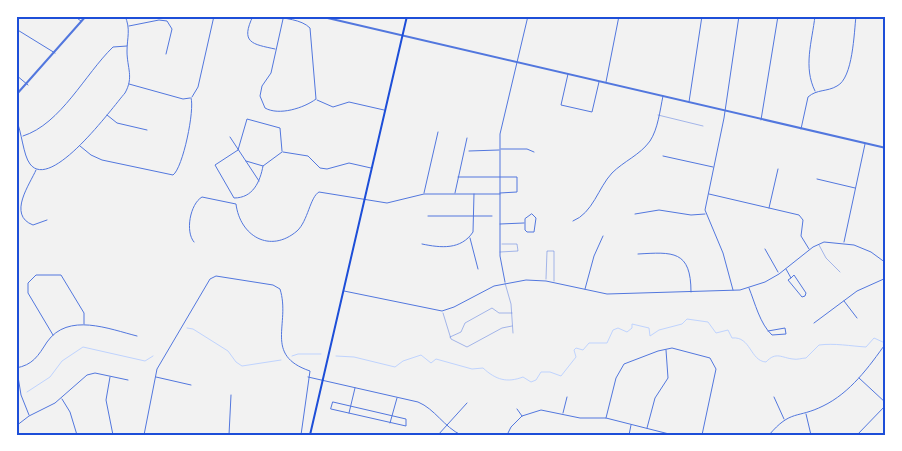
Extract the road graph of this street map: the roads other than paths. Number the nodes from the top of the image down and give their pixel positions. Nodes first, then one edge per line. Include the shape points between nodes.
1 (74, 16) edge
2 (86, 16) edge
3 (125, 16) edge
4 (214, 16) edge
5 (253, 16) edge
6 (273, 16) edge
7 (319, 16) edge
8 (407, 16) edge
9 (528, 16) edge
10 (619, 16) edge
11 (702, 16) edge
12 (740, 16) edge
13 (778, 16) edge
14 (816, 16) edge
15 (856, 16) edge
16 (284, 17) edge
17 (330, 18) edge
18 (81, 22) junction
19 (129, 26) junction
20 (16, 29) edge
21 (403, 34) junction
22 (127, 46) junction
23 (276, 49) junction
24 (54, 53) junction
25 (166, 54) dead end
26 (517, 62) junction
27 (568, 74) junction
28 (16, 75) edge
29 (599, 81) junction
30 (605, 83) junction
31 (28, 84) junction
32 (129, 84) junction
33 (816, 92) junction
34 (16, 95) edge
35 (663, 96) junction
36 (191, 98) junction
37 (316, 99) junction
38 (689, 103) junction
39 (385, 110) junction
40 (725, 112) junction
41 (106, 114) junction
42 (658, 115) junction
43 (16, 120) edge
44 (761, 120) junction
45 (703, 126) dead end
46 (801, 129) junction
47 (147, 130) dead end
48 (438, 132) dead end
49 (23, 136) junction
50 (230, 137) dead end
51 (467, 138) dead end
52 (865, 144) junction
53 (80, 146) junction
54 (886, 148) edge
55 (238, 150) junction
56 (500, 150) junction
57 (469, 151) dead end
58 (283, 152) junction
59 (534, 152) dead end
60 (663, 156) dead end
61 (244, 161) junction
62 (263, 166) junction
63 (713, 167) junction
64 (371, 168) junction
65 (37, 169) junction
66 (778, 169) dead end
67 (458, 177) junction
68 (500, 177) junction
69 (817, 179) dead end
70 (260, 182) junction
71 (856, 188) junction
72 (500, 193) junction
73 (424, 194) junction
74 (454, 194) junction
75 (474, 194) junction
76 (707, 194) junction
77 (364, 200) junction
78 (769, 208) junction
79 (705, 213) junction
80 (635, 214) dead end
81 (428, 216) dead end
82 (473, 216) junction
83 (492, 216) dead end
84 (47, 220) dead end
85 (573, 221) dead end
86 (524, 223) junction
87 (500, 224) junction
88 (470, 236) junction
89 (603, 236) dead end
90 (194, 242) dead end
91 (844, 243) junction
92 (422, 244) dead end
93 (500, 244) junction
94 (819, 244) junction
95 (765, 249) dead end
96 (810, 249) junction
97 (500, 252) junction
98 (638, 254) dead end
99 (886, 263) edge
100 (478, 269) dead end
101 (785, 269) junction
102 (840, 272) dead end
103 (779, 274) junction
104 (791, 278) junction
105 (886, 278) edge
106 (546, 281) junction
107 (554, 282) junction
108 (505, 283) junction
109 (748, 287) junction
110 (585, 289) junction
111 (343, 291) junction
112 (733, 291) junction
113 (691, 292) junction
114 (844, 301) junction
115 (442, 311) junction
116 (512, 313) junction
117 (857, 318) dead end
118 (814, 323) dead end
119 (84, 324) junction
120 (512, 326) junction
121 (768, 331) junction
122 (513, 332) dead end
123 (53, 335) junction
124 (137, 336) dead end
125 (450, 337) junction
126 (885, 344) edge
127 (666, 349) junction
128 (16, 364) edge
129 (17, 368) edge
130 (110, 376) junction
131 (155, 376) junction
132 (308, 377) junction
133 (858, 378) junction
134 (128, 380) dead end
135 (322, 380) junction
136 (191, 385) dead end
137 (355, 387) junction
138 (231, 395) dead end
139 (397, 397) junction
140 (567, 397) dead end
141 (774, 397) dead end
142 (61, 398) junction
143 (467, 403) dead end
144 (886, 404) edge
145 (350, 406) junction
146 (517, 409) dead end
147 (349, 413) junction
148 (806, 413) junction
149 (563, 414) junction
150 (29, 416) junction
151 (392, 416) junction
152 (522, 416) junction
153 (606, 418) junction
154 (784, 419) junction
155 (390, 423) junction
156 (446, 425) junction
157 (631, 425) junction
158 (16, 426) edge
159 (647, 428) junction
160 (310, 434) edge
161 (77, 435) edge
162 (113, 435) edge
163 (144, 435) edge
164 (229, 435) edge
165 (301, 435) edge
166 (314, 435) edge
167 (438, 435) edge
168 (461, 435) edge
169 (507, 435) edge
170 (629, 435) edge
171 (673, 435) edge
172 (702, 435) edge
173 (769, 435) edge
174 (811, 435) edge
175 (857, 435) edge

1 - 18 street
2 - 18 street
3 - 19 street
4 - 36 street via 198,87
5 - 23 street via 248,40 252,44
6 - 16 street
7 - 17 street
8 - 21 main road
9 - 26 street
10 - 30 street
11 - 38 street
12 - 40 street
13 - 44 street
14 - 33 street via 808,70
15 - 33 street via 847,74 837,86
16 - 23 street
16 - 37 street via 310,28
17 - 21 street
18 - 24 street
19 - 22 street
19 - 25 street via 159,20 169,22 172,29
20 - 24 street
21 - 26 street
21 - 39 main road
22 - 32 street via 131,72
22 - 49 street via 113,47 48,123
23 - 37 street via 271,73 265,79 260,96 265,108 306,107
24 - 31 street
26 - 27 street
26 - 56 street via 502,123
27 - 29 street
27 - 29 street via 561,105 592,112
28 - 31 street
29 - 30 street
30 - 35 street
31 - 34 street
32 - 36 street via 183,99
32 - 41 street
33 - 46 street via 806,102
35 - 38 street
35 - 42 street
36 - 53 street via 192,116 180,168 173,175 102,160
37 - 39 street via 333,106 349,102
38 - 40 street
39 - 64 main road
40 - 44 street
40 - 63 street
41 - 47 street via 118,123
41 - 53 street
42 - 45 lane
42 - 85 street via 650,140 639,153 611,174 592,204
43 - 49 street
44 - 46 street
46 - 52 street
48 - 73 street
49 - 65 street via 27,159
50 - 55 street
51 - 67 street
52 - 54 street
52 - 71 street
53 - 65 street via 52,167
55 - 58 street via 247,119 280,128
55 - 61 street
55 - 70 street via 215,165 233,197 242,196
56 - 57 street
56 - 59 street via 527,149
56 - 68 street
58 - 62 street
58 - 64 street via 308,156 324,169 349,163
60 - 63 street
61 - 62 street
61 - 70 street
62 - 70 street
63 - 76 street
64 - 77 main road
65 - 84 street via 23,194 23,214 27,222 33,224
66 - 78 street
67 - 68 street
67 - 74 street
68 - 72 street
68 - 72 street via 517,177 518,192
69 - 71 street
71 - 91 street
72 - 75 street
72 - 87 street
73 - 74 street
73 - 77 street via 391,203
74 - 75 street
75 - 82 street
76 - 78 street
76 - 79 street
77 - 90 street via 317,192 299,229 273,241 257,238 246,230 239,220 236,204 202,197 195,204 188,231
77 - 111 main road
78 - 96 street via 802,217 801,236
79 - 80 street via 691,215 659,210
79 - 112 street via 723,253
81 - 82 street
82 - 83 street
82 - 88 street
86 - 86 street via 527,215 534,215 536,231 525,231
86 - 87 street
87 - 93 street
88 - 92 street via 447,248
88 - 100 street
89 - 110 street
91 - 94 street
91 - 99 street via 871,252
93 - 97 street
93 - 97 lane via 517,244 518,251
94 - 96 street
94 - 102 lane via 826,258
95 - 103 street
96 - 101 street
97 - 108 street
98 - 113 street via 672,253 680,256 690,276
101 - 103 street
101 - 104 street
103 - 109 street
104 - 104 street via 788,280 802,297 805,296 794,275
105 - 114 street via 857,291
106 - 107 street
106 - 107 lane via 547,252 554,251
106 - 108 street
107 - 110 street
108 - 115 street
108 - 116 lane
109 - 112 street
109 - 121 street
110 - 113 street via 607,294
111 - 115 street
111 - 135 main road
112 - 113 street
114 - 117 street
114 - 118 street
115 - 125 lane
116 - 120 lane
116 - 125 lane via 499,313 492,308 465,323 461,332
119 - 123 street
119 - 123 street via 84,313 64,278 58,274 36,275 27,285 28,293
119 - 124 street
120 - 122 lane
120 - 125 lane via 502,328 468,347
121 - 121 street via 772,335 786,334 785,328
123 - 129 street via 32,363
126 - 133 street
127 - 153 street via 620,368
127 - 159 street via 668,378 655,398
127 - 172 street via 704,355 715,363 716,376
128 - 129 street
129 - 150 street via 21,395
130 - 134 street
130 - 142 street via 87,375
130 - 162 street via 106,400
131 - 132 street via 164,355 210,279 220,276 279,287 284,353 292,364 310,372
131 - 136 street
131 - 163 street
132 - 135 street
132 - 165 street
133 - 144 street
133 - 148 street via 831,402
135 - 137 street
135 - 160 main road
137 - 139 street
137 - 145 street
138 - 164 street
139 - 151 street
139 - 156 street via 422,404
140 - 149 street
141 - 154 street
142 - 150 street
142 - 161 street via 70,412
143 - 156 street
144 - 175 street
145 - 147 street
145 - 147 street via 333,402 330,408
145 - 151 street
146 - 152 street
147 - 155 street
148 - 154 street
148 - 174 street
149 - 152 street via 541,410
149 - 153 street
150 - 158 street
151 - 155 street
151 - 155 street via 406,419 406,426
152 - 169 street
153 - 157 street
154 - 173 street
156 - 167 street
156 - 168 street
157 - 159 street
157 - 170 street
159 - 171 street
160 - 166 street

